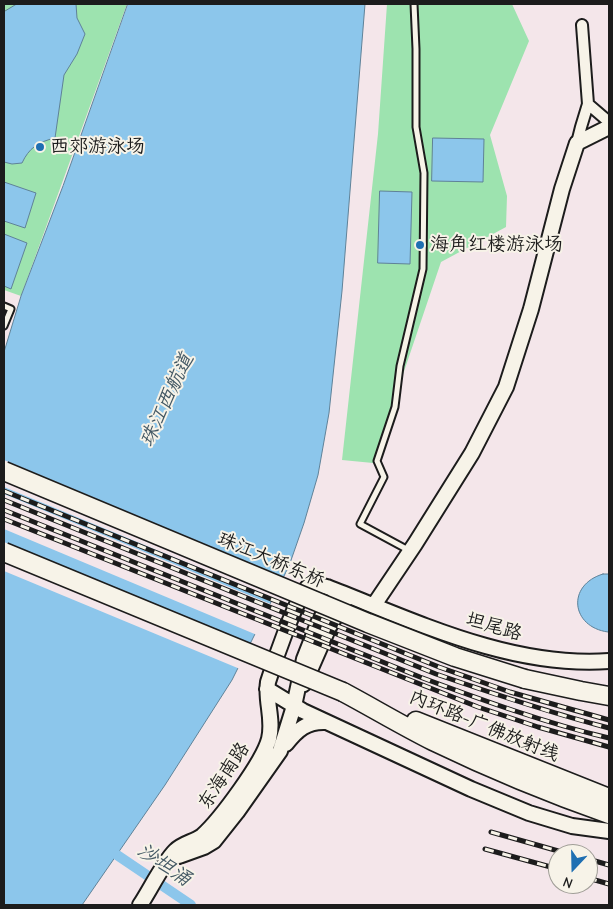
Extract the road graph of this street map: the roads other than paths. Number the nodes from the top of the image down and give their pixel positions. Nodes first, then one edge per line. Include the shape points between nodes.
1 (414, 4) edge
2 (582, 25) dead end
3 (588, 104) junction
4 (609, 122) edge
5 (609, 127) edge
6 (577, 143) junction
7 (4, 306) edge
8 (4, 326) edge
9 (4, 471) edge
10 (4, 552) edge
11 (410, 552) junction
12 (349, 596) junction
13 (374, 605) junction
14 (609, 661) edge
15 (526, 679) junction
16 (609, 685) edge
17 (267, 689) junction
18 (343, 692) junction
19 (609, 696) edge
20 (294, 706) junction
21 (329, 723) junction
22 (280, 751) junction
23 (609, 798) edge
24 (609, 814) edge
25 (609, 831) edge
26 (164, 867) junction
27 (140, 905) edge

1 - 11 lane via 416,127 424,173 424,269 400,366 395,407 377,461 384,477 360,524
2 - 3 street
3 - 4 street
3 - 6 street
5 - 6 street
6 - 11 street via 520,349 506,387 472,453
7 - 8 lane via 10,309
9 - 15 highway, 珠江大桥东桥, bridge via 368,623 455,657
10 - 18 highway, bridge
11 - 13 street
12 - 13 street, 东海南路
12 - 17 street, 东海南路 via 314,584 305,589 272,668
12 - 20 street, 东海南路 via 333,618
13 - 14 street, 坦尾路 via 472,641 524,656 559,661
15 - 16 highway
15 - 19 highway
17 - 20 street
17 - 26 street, 东海南路 via 271,719 269,738 260,759 211,828 175,850
18 - 23 highway, 内环路-广佛放射线
18 - 24 highway via 478,762
20 - 21 street
20 - 22 street, 东海南路
21 - 22 street via 305,725
21 - 25 street via 529,814 572,826
22 - 26 street, 东海南路 via 214,841
26 - 27 street, 东海南路

